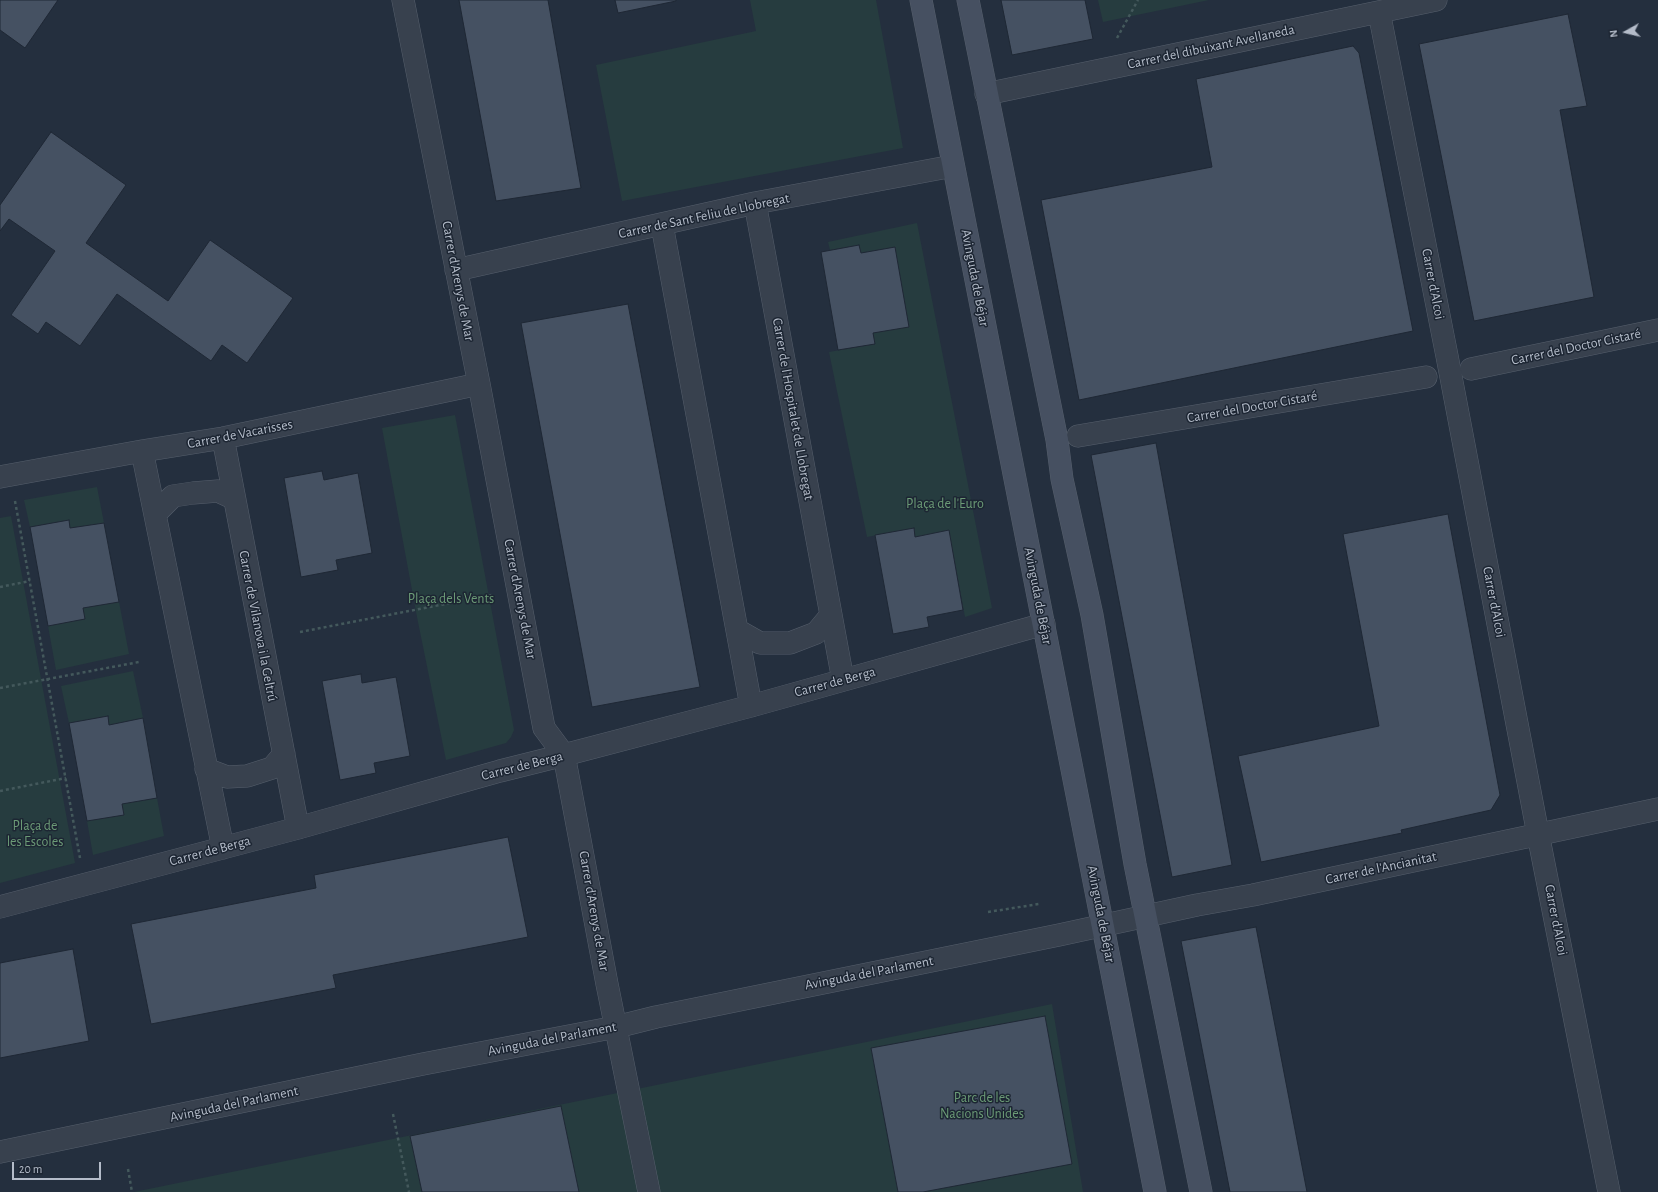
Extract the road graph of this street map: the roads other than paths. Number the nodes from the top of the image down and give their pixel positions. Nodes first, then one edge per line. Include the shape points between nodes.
1 (403, 0) edge
2 (921, 0) edge
3 (968, 0) edge
4 (1436, 0) edge
5 (1379, 12) junction
6 (986, 94) junction
7 (953, 166) junction
8 (755, 203) junction
9 (662, 225) junction
10 (456, 270) junction
11 (1658, 330) edge
12 (1471, 369) dead end
13 (1426, 377) dead end
14 (479, 384) junction
15 (1078, 436) dead end
16 (223, 438) junction
17 (142, 451) junction
18 (0, 477) edge
19 (233, 498) junction
20 (155, 514) junction
21 (831, 615) junction
22 (1044, 624) junction
23 (738, 630) junction
24 (843, 680) junction
25 (751, 706) junction
26 (284, 754) junction
27 (564, 756) junction
28 (206, 769) junction
29 (1658, 809) edge
30 (298, 828) junction
31 (1538, 834) junction
32 (223, 848) junction
33 (0, 907) edge
34 (1146, 916) junction
35 (1103, 926) junction
36 (616, 1027) junction
37 (0, 1152) edge
38 (649, 1192) edge
39 (1155, 1192) edge
40 (1200, 1192) edge
41 (1609, 1192) edge

1 - 10 street, Carrer d'Arenys de Mar
2 - 7 main road, Avinguda de Béjar
3 - 6 main road
4 - 5 street, Carrer del dibuixant Avellaneda
5 - 6 street, Carrer del dibuixant Avellaneda
5 - 31 street, Carrer d'Alcoi
6 - 34 main road via 1057,440 1062,478 1092,615
7 - 8 street, Carrer de Sant Feliu de Llobregat
7 - 22 main road, Avinguda de Béjar
8 - 9 street, Carrer de Sant Feliu de Llobregat
8 - 21 street, Carrer de l'Hospitalet de Llobregat
9 - 10 street, Carrer de Sant Feliu de Llobregat
9 - 23 street
10 - 14 street, Carrer d'Arenys de Mar
11 - 12 street, Carrer del Doctor Cistaré
13 - 15 street, Carrer del Doctor Cistaré
14 - 16 street, Carrer de Vacarisses
14 - 27 street, Carrer d'Arenys de Mar via 544,728
16 - 17 street, Carrer de Vacarisses
16 - 19 street, Carrer de Vilanova i la Geltrú
17 - 18 street, Carrer de Vacarisses
17 - 20 street
19 - 20 street via 218,491 173,496
19 - 26 street, Carrer de Vilanova i la Geltrú
20 - 28 street
21 - 23 street via 816,633 790,644 760,643
21 - 24 street, Carrer de l'Hospitalet de Llobregat
22 - 24 street, Carrer de Berga
22 - 35 main road, Avinguda de Béjar
23 - 25 street
24 - 25 street, Carrer de Berga
25 - 27 street, Carrer de Berga
26 - 28 street via 272,768 248,776 227,777
26 - 30 street, Carrer de Vilanova i la Geltrú
27 - 30 street, Carrer de Berga via 500,771
27 - 36 street, Carrer d'Arenys de Mar
28 - 32 street
29 - 31 street, Carrer de l'Ancianitat
30 - 32 street, Carrer de Berga
31 - 34 street, Carrer de l'Ancianitat
31 - 41 street, Carrer d'Alcoi
32 - 33 street, Carrer de Berga
34 - 35 street, Carrer de l'Ancianitat
34 - 40 main road
35 - 36 street, Avinguda del Parlament via 663,1015
35 - 39 main road, Avinguda de Béjar
36 - 37 street, Avinguda del Parlament via 423,1064
36 - 38 street, Carrer d'Arenys de Mar

